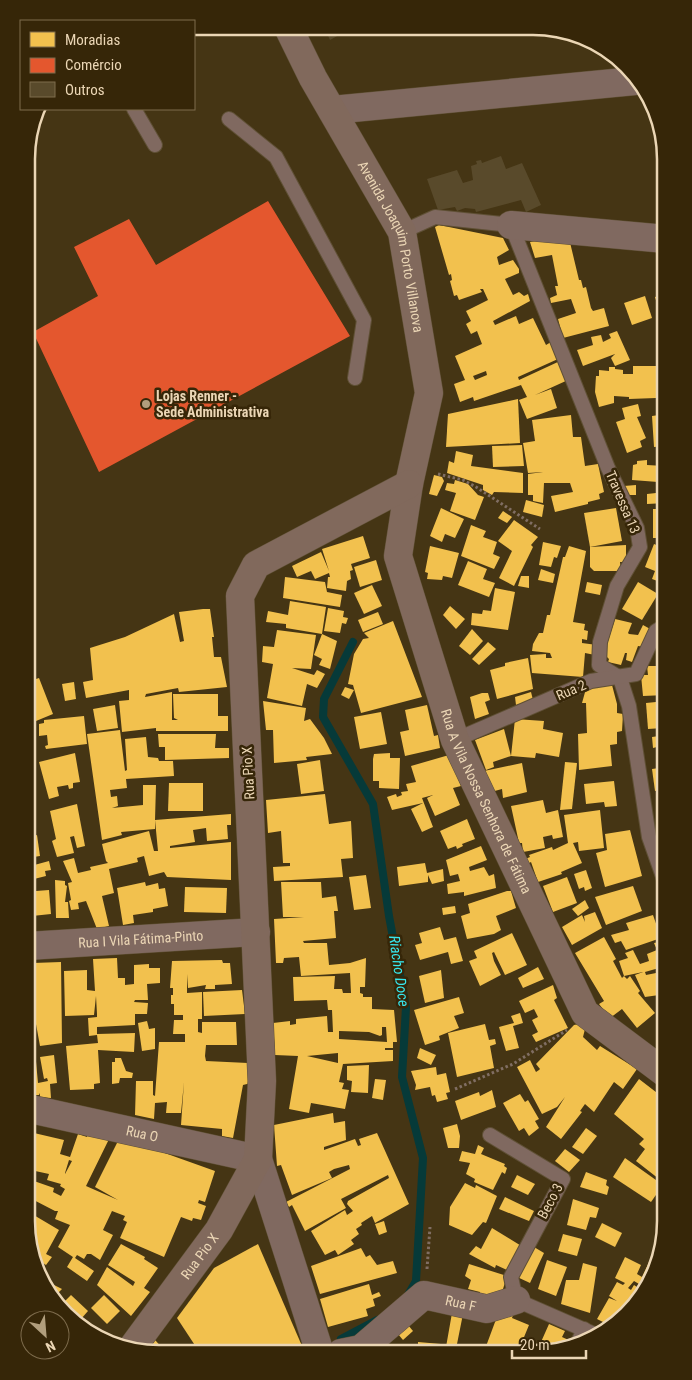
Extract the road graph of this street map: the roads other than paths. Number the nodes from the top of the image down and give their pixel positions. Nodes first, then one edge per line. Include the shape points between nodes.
1 (292, 35) edge
2 (629, 82) edge
3 (135, 110) edge
4 (332, 110) junction
5 (229, 119) dead end
6 (155, 145) dead end
7 (511, 225) junction
8 (402, 232) junction
9 (657, 239) edge
10 (355, 378) dead end
11 (409, 484) junction
12 (657, 630) edge
13 (620, 678) junction
14 (455, 740) junction
15 (657, 860) edge
16 (256, 932) junction
17 (35, 945) edge
18 (657, 1066) edge
19 (35, 1110) edge
20 (490, 1135) dead end
21 (258, 1159) junction
22 (516, 1300) junction
23 (589, 1331) edge
24 (136, 1343) edge
25 (317, 1345) edge
26 (366, 1345) edge

1 - 4 street, Avenida Joaquim Porto Villanova
2 - 4 street
3 - 6 lane
4 - 8 street, Avenida Joaquim Porto Villanova
5 - 10 lane via 276,157 364,320
7 - 8 lane via 435,217
7 - 9 street
7 - 13 lane, Travessa 13 via 608,468 637,528 640,547 617,586 600,642 600,665
8 - 11 street, Avenida Joaquim Porto Villanova via 429,393
11 - 14 street, Rua A Vila Nossa Senhora de Fátima via 398,556
11 - 16 street, Rua Pio X via 256,565 240,596
12 - 13 lane, Rua 2 via 636,674
13 - 14 lane, Rua 2 via 591,681
13 - 15 lane via 629,706 649,837
14 - 18 street, Rua A Vila Nossa Senhora de Fátima via 585,1013
16 - 17 street, Rua I Vila Fátima-Pinto
16 - 21 street, Rua Pio X via 262,1081
19 - 21 street, Rua O
20 - 22 lane, Beco 3 via 563,1179 511,1277
21 - 24 street, Rua Pio X via 219,1230
21 - 25 street, Rua Pio X
22 - 23 lane
22 - 26 street, Rua F via 486,1309 424,1294

